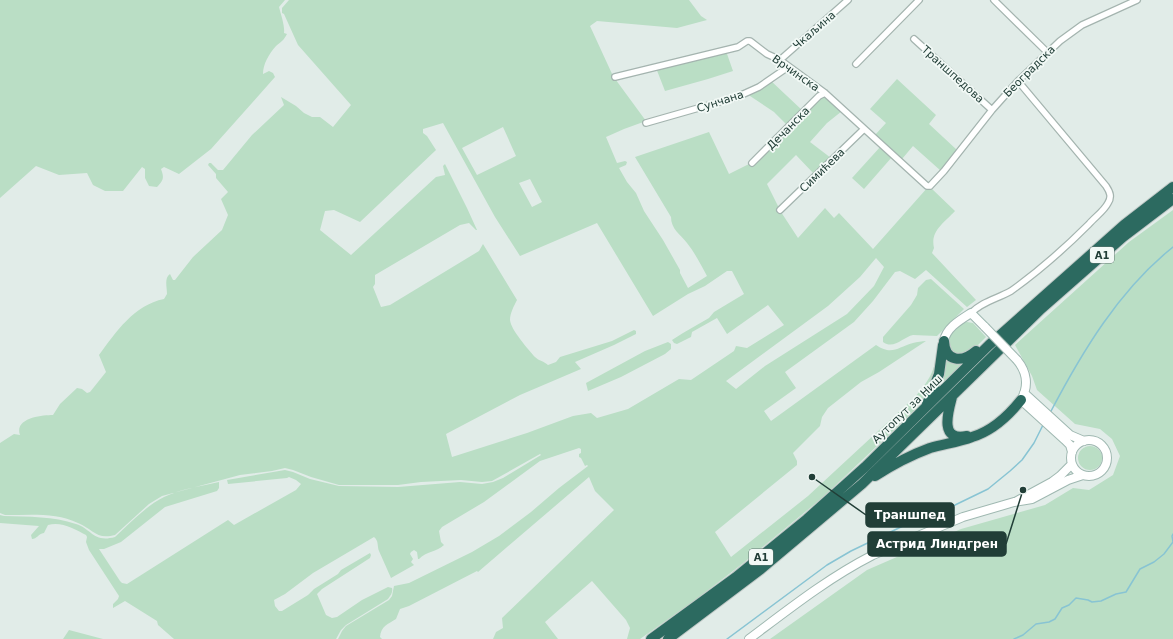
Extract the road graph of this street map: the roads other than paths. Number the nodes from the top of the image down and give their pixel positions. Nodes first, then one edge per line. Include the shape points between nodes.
1 (848, 0) edge
2 (919, 0) edge
3 (994, 0) edge
4 (1137, 0) edge
5 (914, 39) dead end
6 (1047, 52) junction
7 (780, 60) junction
8 (856, 64) dead end
9 (788, 67) junction
10 (615, 77) dead end
11 (1018, 81) junction
12 (825, 93) junction
13 (992, 110) junction
14 (646, 123) dead end
15 (864, 129) junction
16 (752, 163) dead end
17 (944, 171) joint
18 (1173, 187) edge
19 (1173, 199) edge
20 (780, 210) dead end
21 (1028, 311) junction
22 (971, 313) junction
23 (944, 341) junction
24 (952, 396) junction
25 (1021, 398) junction
26 (924, 410) junction
27 (1058, 429) junction
28 (1084, 441) junction
29 (1072, 452) junction
30 (1072, 464) junction
31 (1083, 475) junction
32 (862, 484) junction
33 (1014, 502) junction
34 (651, 639) edge
35 (668, 639) edge
36 (749, 639) edge

1 - 7 street, Чкаљина
2 - 8 street
3 - 6 street
4 - 6 street, Београдска via 1082,25
5 - 13 street, Траншпедова
6 - 11 street, Београдска
7 - 9 street, Врчинска
7 - 10 street, Врчинска via 750,41 738,47
9 - 12 street, Врчинска
9 - 14 street, Сунчана via 759,87 737,97
11 - 13 street, Београдска
11 - 22 street via 1106,186 1110,192 1109,203 1052,258 1011,291 982,303
12 - 15 street, Врчинска
12 - 16 street, Дечанска
13 - 17 street, Београдска
15 - 17 street, Врчинска via 927,186
15 - 20 street, Симићева
18 - 21 highway, Аутопут за Ниш / A1 via 1124,225
19 - 24 highway, Аутопут за Ниш / A1 via 1124,237 1041,309
21 - 23 highway via 1008,323 965,359 949,355 944,348
21 - 26 highway, Аутопут за Ниш / A1 via 989,345
22 - 23 street via 950,328
22 - 25 street, bridge via 1021,365 1026,386
23 - 26 highway via 939,374
24 - 25 highway via 947,423 951,432 959,436 976,432
24 - 32 highway, Аутопут за Ниш / A1
25 - 27 street
25 - 32 highway via 1010,412 983,433 904,459
26 - 34 highway, Аутопут за Ниш / A1 via 807,519 736,577
27 - 28 street
27 - 29 street via 1070,444
28 - 29 street
28 - 31 street via 1095,441 1102,445 1108,459 1106,466 1098,475
29 - 30 street
30 - 31 street via 1077,472
30 - 33 street via 1052,482
31 - 33 street via 1032,499
32 - 35 highway, Аутопут за Ниш / A1 via 761,569
33 - 36 street via 963,517 860,562 819,587

